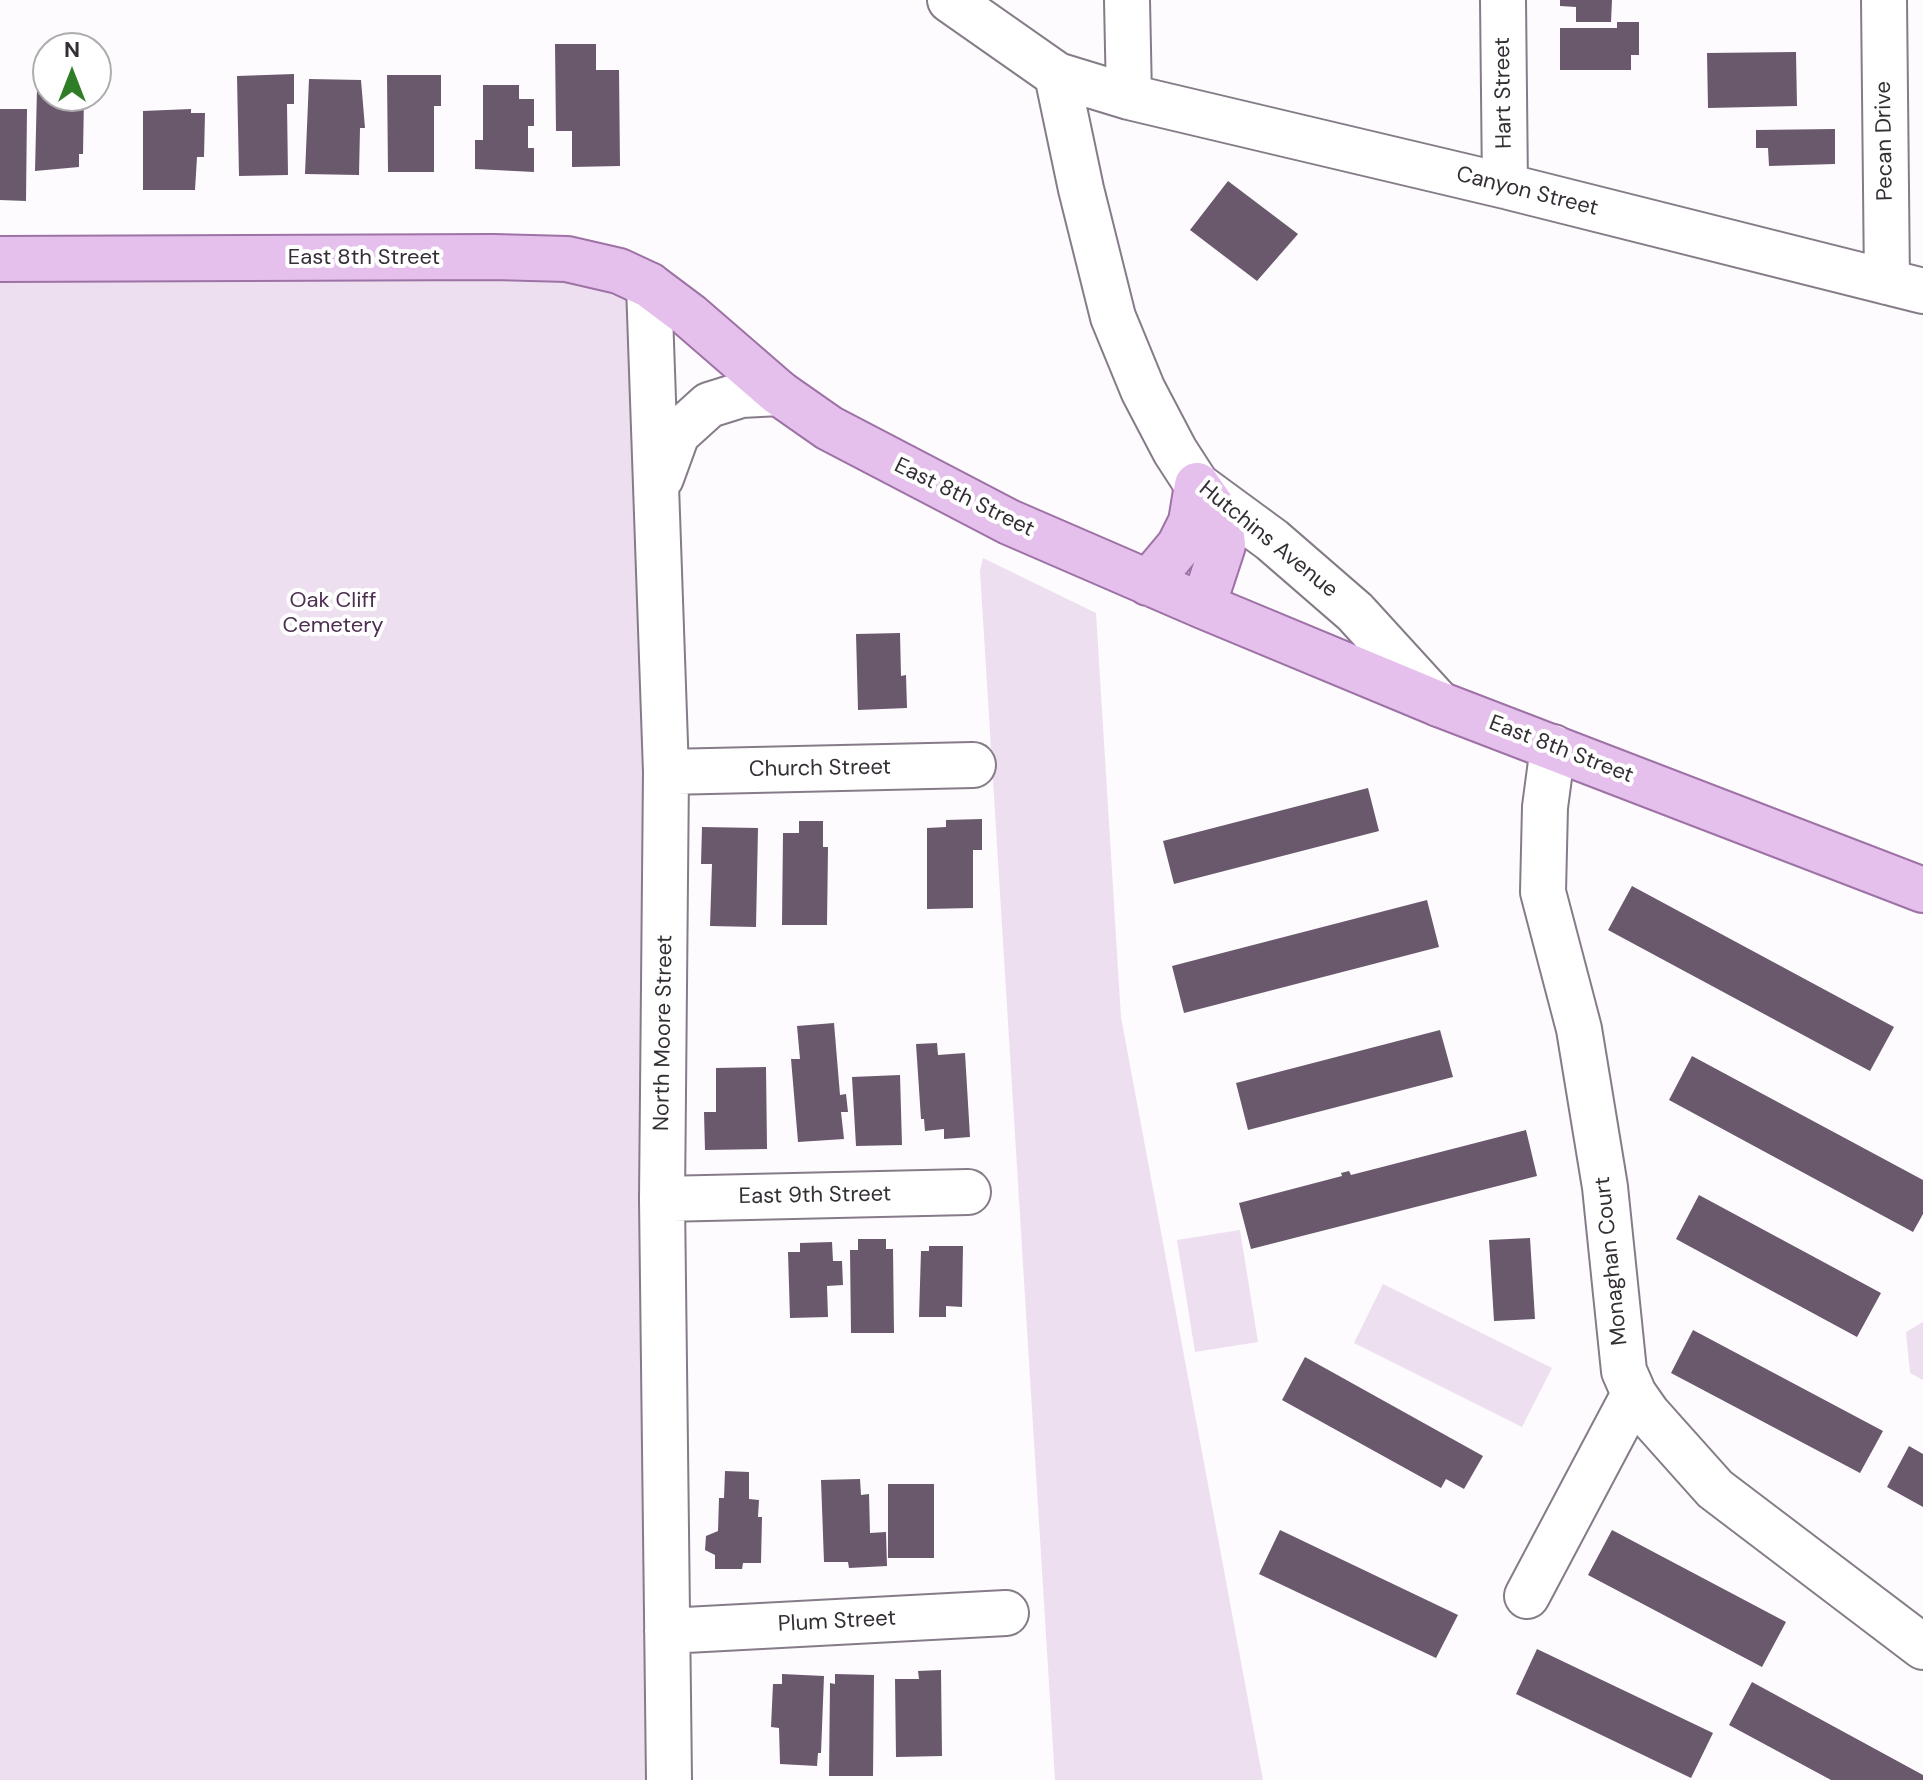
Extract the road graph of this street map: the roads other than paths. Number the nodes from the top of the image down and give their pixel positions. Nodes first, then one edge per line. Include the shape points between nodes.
1 (950, 0) edge
2 (1127, 0) edge
3 (1503, 0) edge
4 (1884, 0) edge
5 (1057, 75) junction
6 (1129, 97) junction
7 (1505, 186) junction
8 (0, 259) edge
9 (649, 285) junction
10 (1905, 287) edge
11 (779, 393) junction
12 (1197, 485) junction
13 (657, 488) junction
14 (1148, 583) junction
15 (1203, 606) junction
16 (1439, 704) junction
17 (1553, 747) junction
18 (973, 765) dead end
19 (666, 772) junction
20 (1923, 890) edge
21 (968, 1192) dead end
22 (662, 1199) junction
23 (1634, 1394) junction
24 (1527, 1596) dead end
25 (1006, 1613) dead end
26 (667, 1631) junction
27 (1923, 1647) edge
28 (669, 1780) edge

1 - 5 street
2 - 6 street
3 - 7 street, Hart Street
4 - 10 street, Pecan Drive
5 - 6 street
5 - 12 street, Hutchins Avenue via 1113,317 1143,390
6 - 7 street, Canyon Street
7 - 10 street, Canyon Street
8 - 9 main road, East 8th Street via 567,259 619,271
9 - 11 main road, East 8th Street
9 - 13 street, North Moore Street
11 - 13 street via 741,395 709,405 677,434
11 - 14 main road, East 8th Street via 894,464
12 - 14 main road via 1191,522 1179,546
12 - 15 main road via 1220,518 1223,545
12 - 16 street, Hutchins Avenue via 1272,540 1355,612
13 - 19 street, North Moore Street
14 - 15 main road, East 8th Street
15 - 16 main road, East 8th Street
16 - 17 main road, East 8th Street
17 - 20 main road, East 8th Street
17 - 23 street, Monaghan Court via 1543,892 1579,1029 1605,1187 1624,1371
18 - 19 street, Church Street
19 - 22 street, North Moore Street
21 - 22 street, East 9th Street
22 - 26 street, North Moore Street
23 - 24 street
23 - 27 street, Monaghan Court via 1715,1489
25 - 26 street, Plum Street
26 - 28 street, North Moore Street

